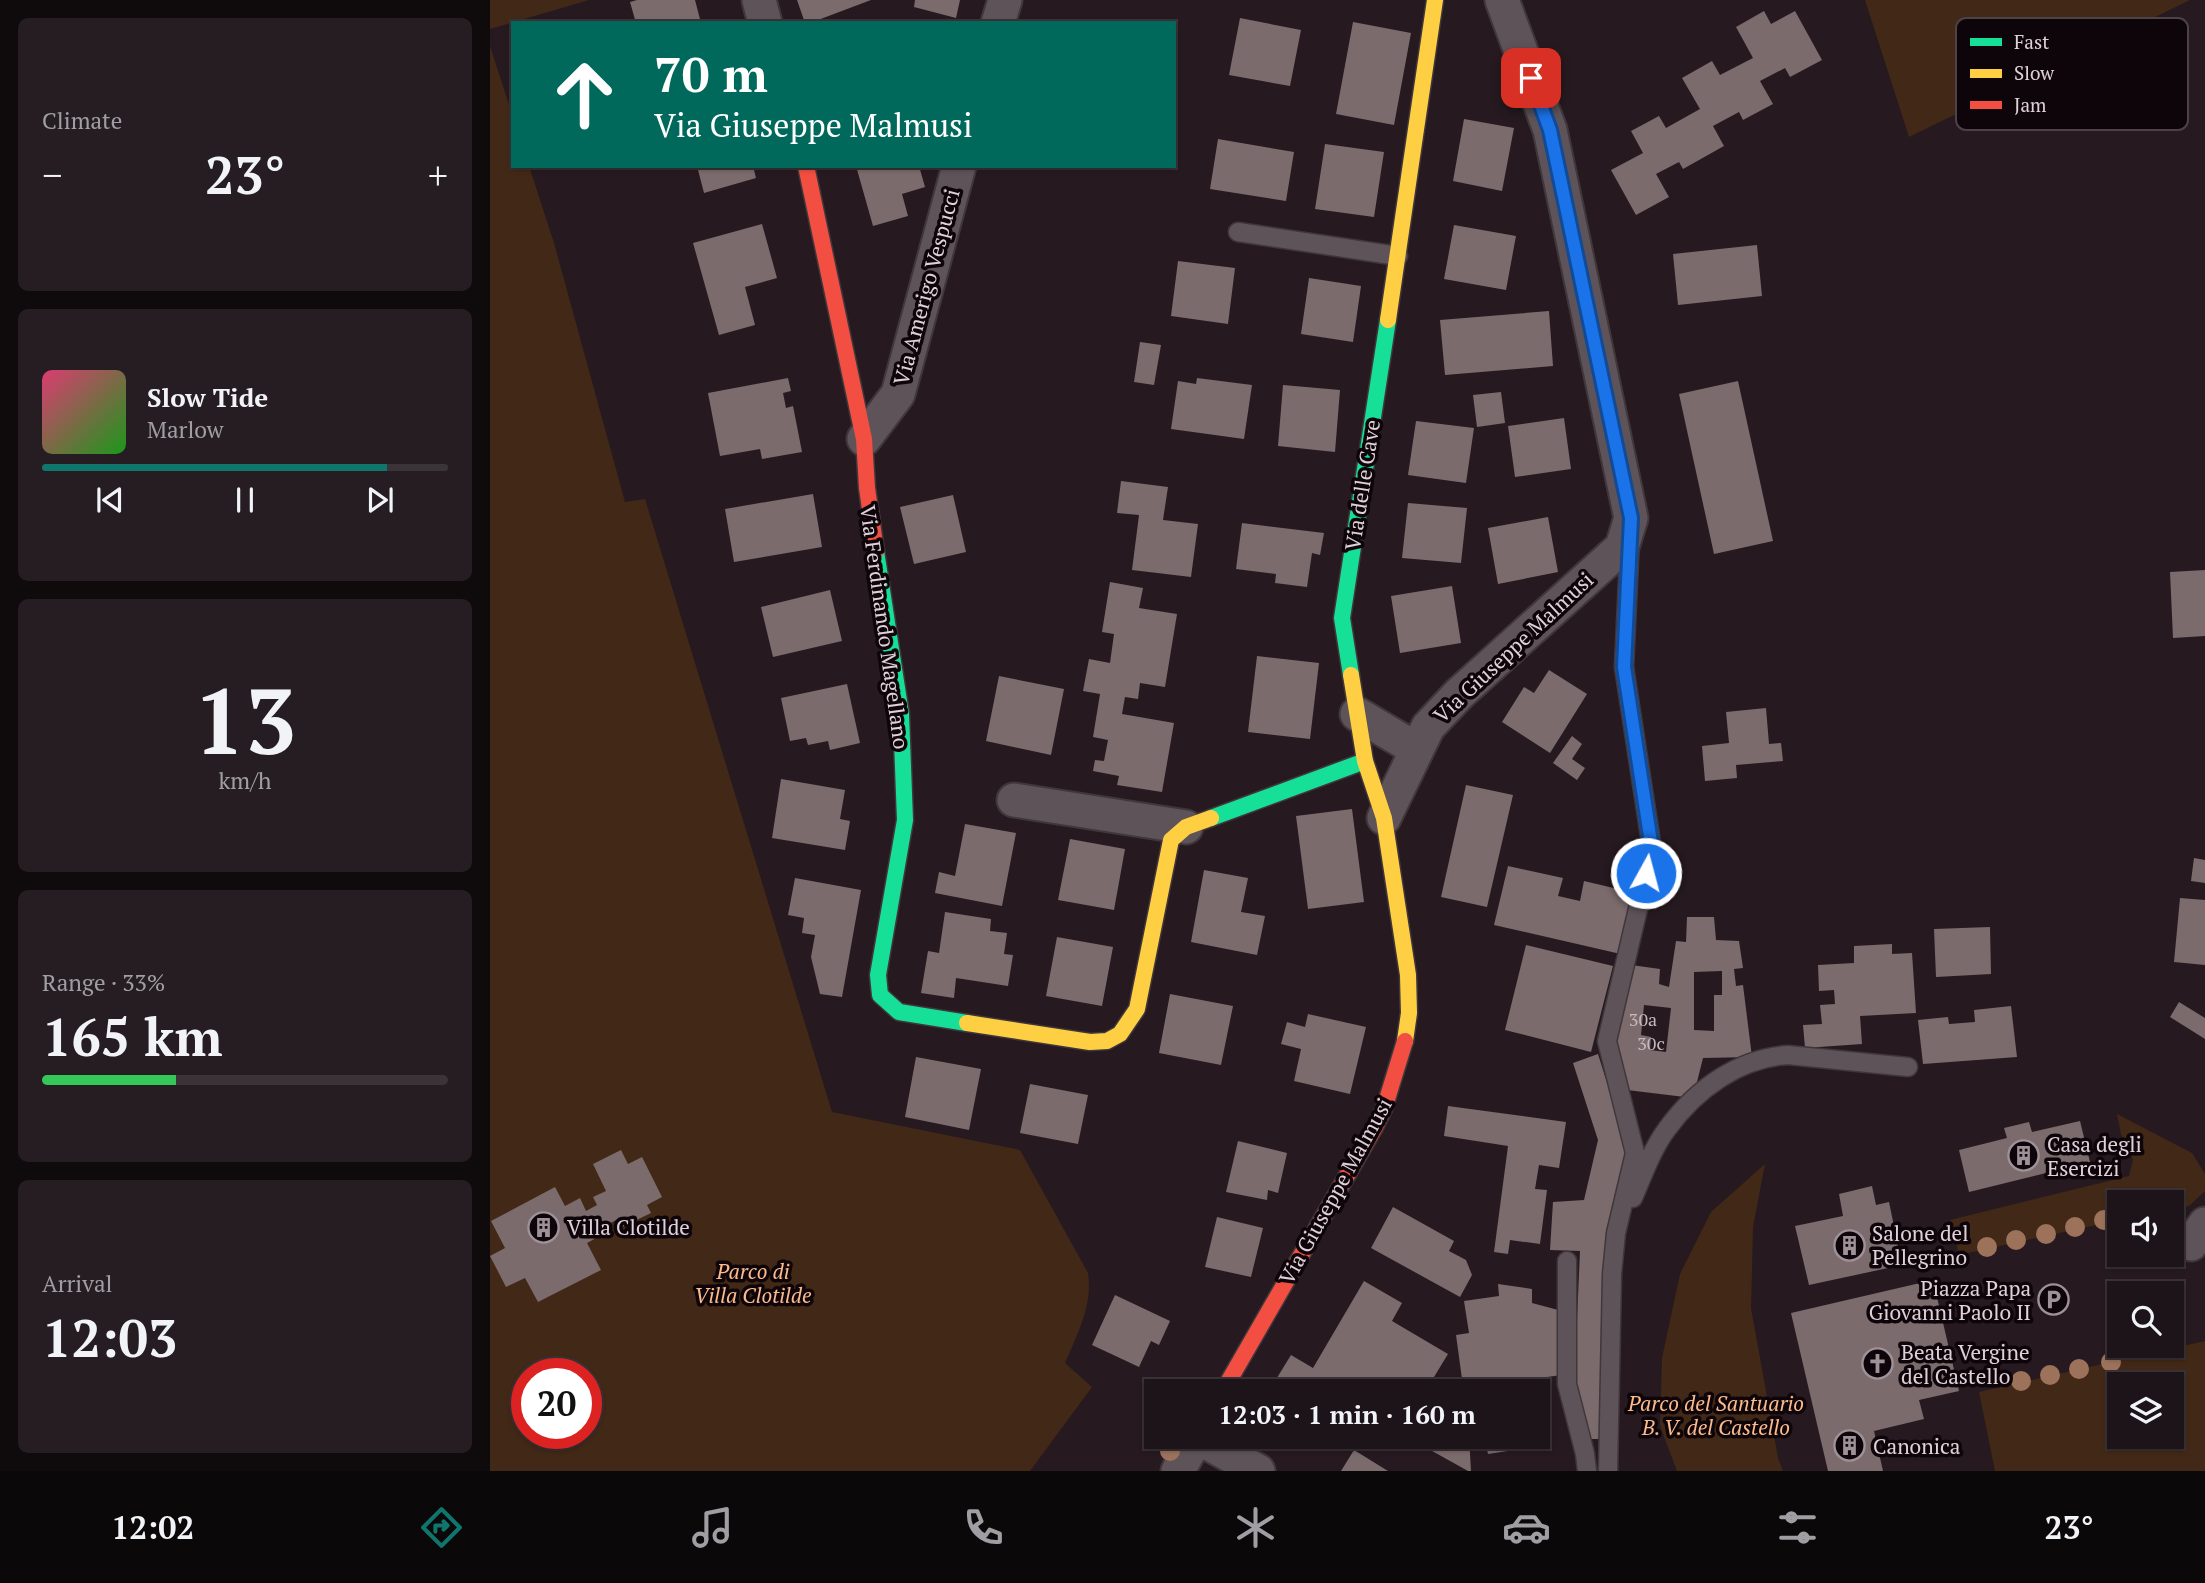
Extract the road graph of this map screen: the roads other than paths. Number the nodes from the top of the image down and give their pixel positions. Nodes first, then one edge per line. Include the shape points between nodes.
1 (759, 0) edge
2 (1005, 0) edge
3 (1435, 0) edge
4 (1502, 0) edge
5 (764, 21) edge
6 (999, 21) edge
7 (806, 168) edge
8 (958, 168) edge
9 (1238, 232) dead end
10 (1398, 256) junction
11 (864, 439) junction
12 (1631, 518) junction
13 (1357, 713) junction
14 (1416, 749) junction
15 (1364, 761) junction
16 (1014, 800) dead end
17 (1384, 818) junction
18 (1186, 827) junction
19 (1908, 1067) dead end
20 (1619, 1221) junction
21 (1567, 1261) dead end
22 (1230, 1379) edge
23 (1190, 1449) edge
24 (1219, 1449) edge
25 (1178, 1471) edge
26 (1258, 1471) edge
27 (1587, 1471) edge
28 (1608, 1471) edge

1 - 5 street
2 - 6 street
3 - 10 street, Via delle Cave
4 - 12 street via 1550,130
7 - 11 street, Via Ferdinando Magellano
8 - 11 street, Via Amerigo Vespucci via 898,394
9 - 10 lane
10 - 13 street, Via delle Cave via 1342,618
11 - 18 street, Via Ferdinando Magellano via 867,488 901,715 905,820 878,975 880,995 899,1013 1090,1042 1120,1034 1137,1009 1171,840
12 - 14 street, Via Giuseppe Malmusi via 1622,547 1459,694 1427,727
12 - 20 lane via 1624,667 1652,849 1607,1041 1635,1153
13 - 14 street
13 - 15 street, Via delle Cave
14 - 17 street, Via Giuseppe Malmusi
15 - 17 street, Via delle Cave
15 - 18 street
16 - 18 street
17 - 22 street, Via Giuseppe Malmusi via 1408,975 1404,1048 1375,1127
19 - 20 lane via 1788,1055 1744,1064 1693,1099 1666,1130
20 - 28 lane via 1612,1275
21 - 27 lane via 1567,1384
23 - 25 street
24 - 26 street

